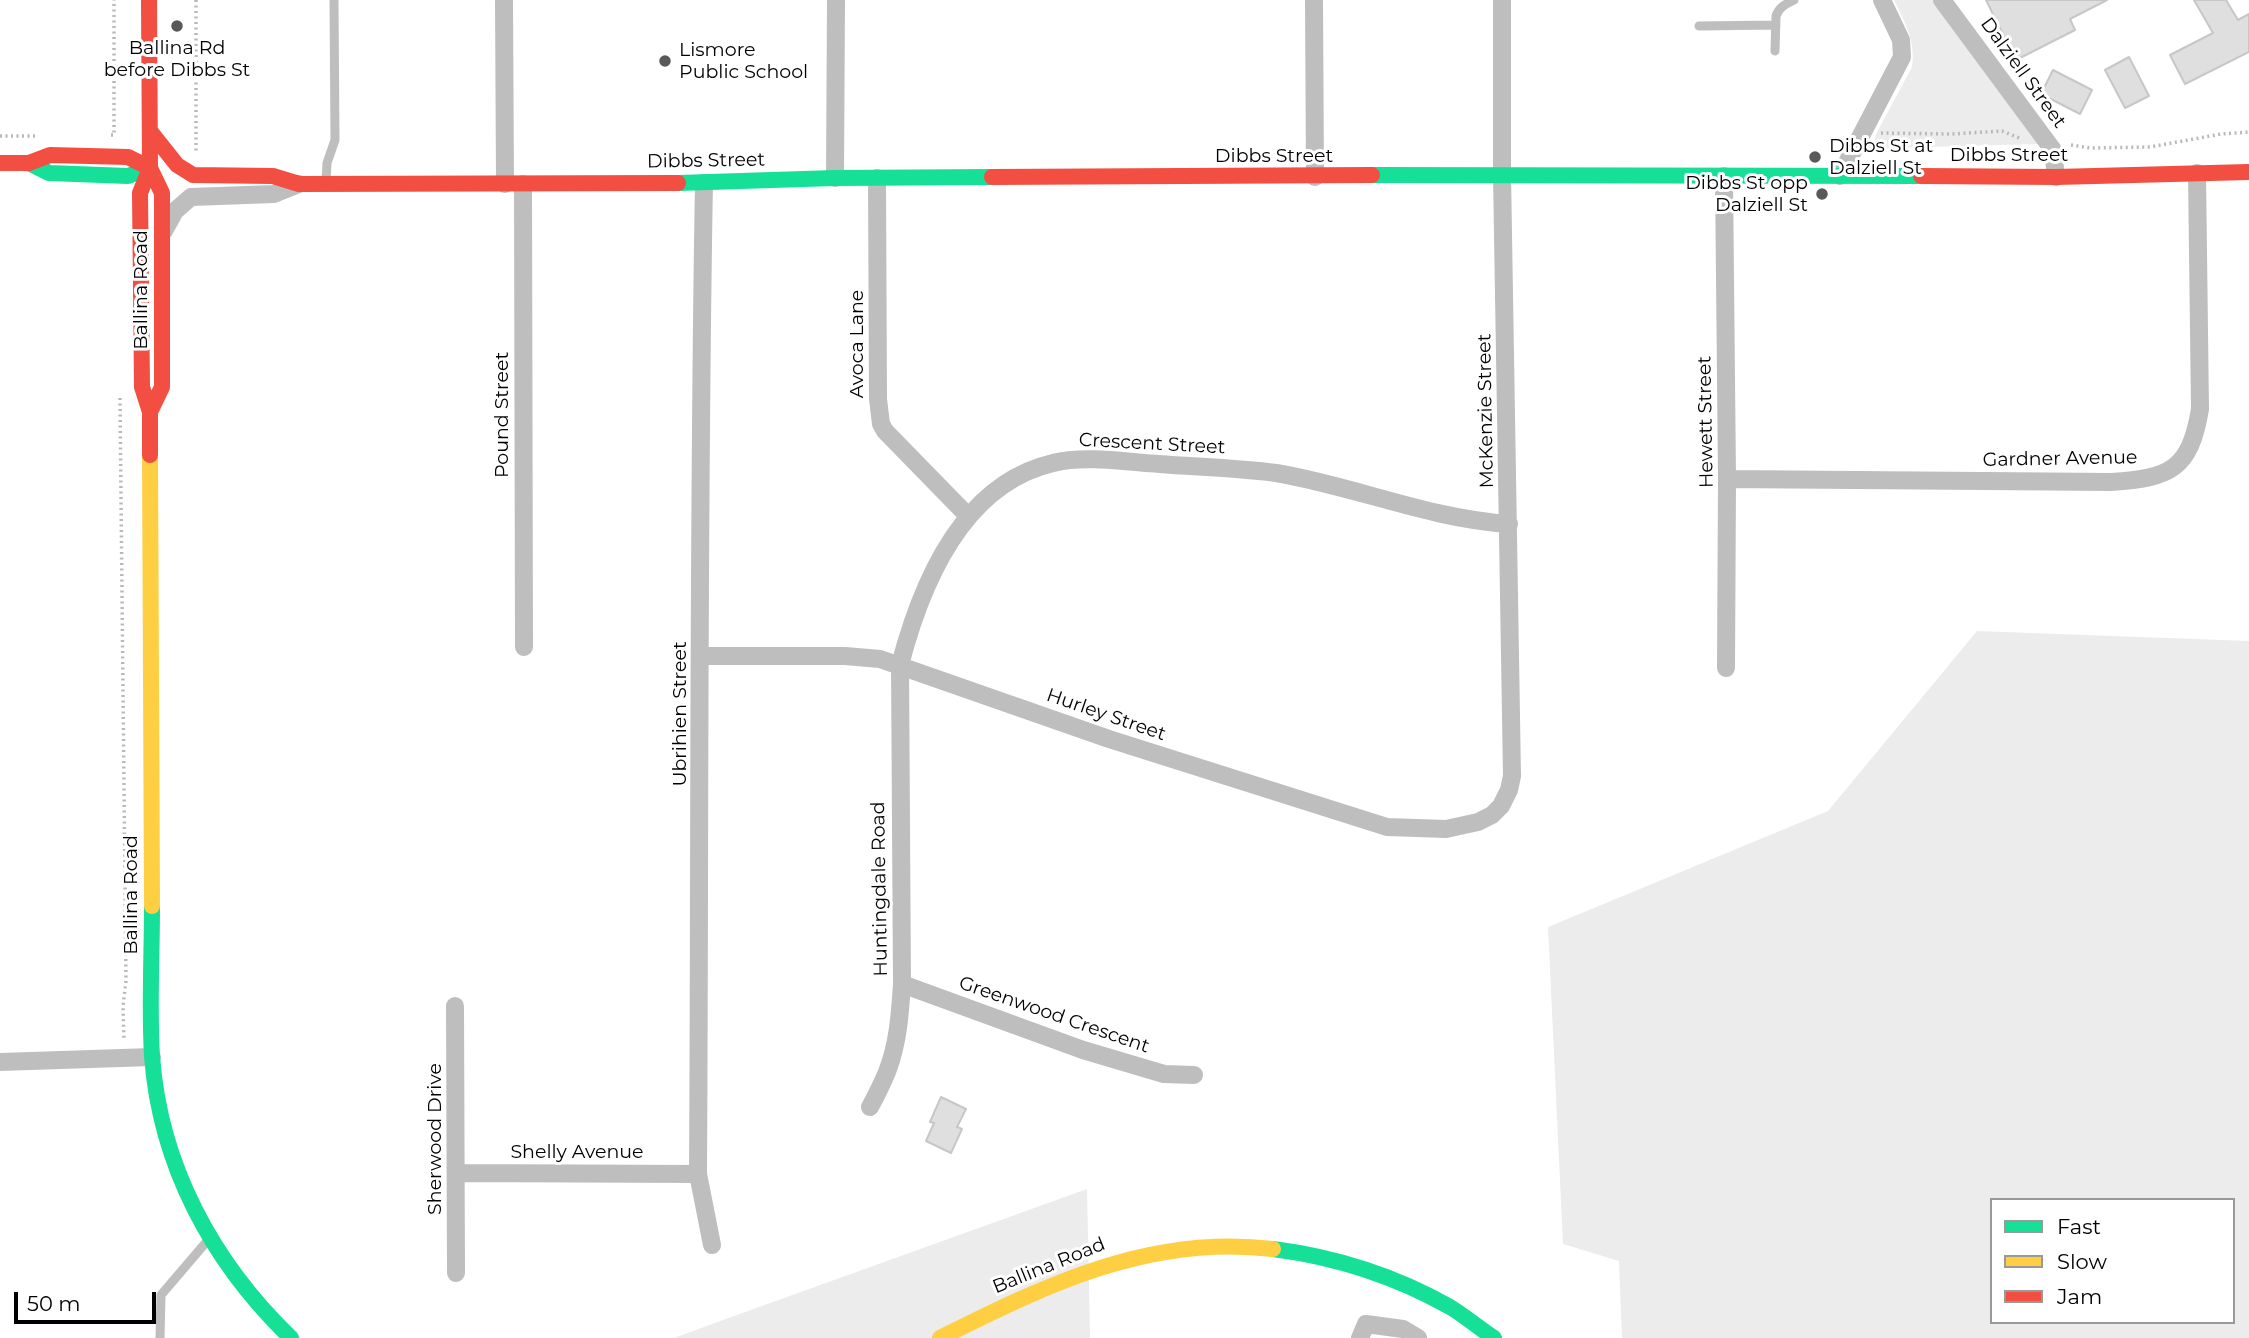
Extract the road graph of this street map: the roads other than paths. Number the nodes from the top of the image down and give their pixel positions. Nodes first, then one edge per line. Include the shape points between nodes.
1 (149, 0) edge
2 (334, 0) edge
3 (504, 0) edge
4 (836, 0) edge
5 (1314, 0) edge
6 (1502, 0) edge
7 (1794, 0) edge
8 (1882, 0) edge
9 (1942, 0) edge
10 (1776, 25) junction
11 (1699, 26) dead end
12 (1775, 51) dead end
13 (150, 131) junction
14 (0, 163) edge
15 (150, 168) junction
16 (2249, 172) edge
17 (2197, 173) junction
18 (1502, 174) junction
19 (1724, 176) junction
20 (1840, 176) junction
21 (1314, 177) junction
22 (2056, 177) junction
23 (835, 178) junction
24 (877, 178) junction
25 (704, 183) junction
26 (299, 184) junction
27 (326, 184) junction
28 (514, 184) junction
29 (162, 234) junction
30 (150, 412) junction
31 (1727, 479) junction
32 (968, 516) junction
33 (1509, 524) junction
34 (523, 647) dead end
35 (701, 656) junction
36 (900, 665) junction
37 (1726, 668) dead end
38 (1492, 815) joint
39 (902, 984) junction
40 (455, 1006) dead end
41 (152, 1057) junction
42 (0, 1062) edge
43 (1194, 1075) dead end
44 (870, 1107) dead end
45 (456, 1173) junction
46 (698, 1174) junction
47 (209, 1239) junction
48 (712, 1245) dead end
49 (456, 1273) dead end
50 (1363, 1331) edge
51 (160, 1338) edge
52 (291, 1338) edge
53 (940, 1338) edge
54 (1418, 1338) edge
55 (1494, 1338) edge

1 - 13 street, Ballina Road
2 - 27 lane via 335,140
3 - 28 street, Pound Street
4 - 23 street
5 - 21 street
6 - 18 street, McKenzie Street
7 - 10 lane via 1778,10
8 - 20 street via 1901,40 1902,57
9 - 22 street, Dalziell Street via 2053,150
10 - 11 lane
10 - 12 lane
13 - 15 street, Ballina Road
13 - 26 street, Dibbs Street via 177,165 193,175 273,176
14 - 15 street via 29,163 49,173 128,176
15 - 29 street, Ballina Road via 162,193
15 - 30 street, Ballina Road via 140,206 142,387
16 - 17 street, Dibbs Street
17 - 22 street, Dibbs Street
17 - 31 street, Gardner Avenue via 2200,409 2195,435 2186,456 2176,465 2139,481 2111,482
18 - 19 street, Dibbs Street
18 - 21 street, Dibbs Street
18 - 33 street, McKenzie Street
19 - 20 street, Dibbs Street
19 - 31 street, Hewett Street
20 - 22 street, Dibbs Street
21 - 24 street, Dibbs Street
23 - 24 street, Dibbs Street
23 - 25 street, Dibbs Street
24 - 32 street, Avoca Lane via 877,399 881,424
25 - 28 street, Dibbs Street
25 - 35 street, Ubrihien Street
26 - 27 street, Dibbs Street
26 - 29 street, Dibbs Street via 274,194 191,197 175,211
27 - 28 street, Dibbs Street
28 - 34 street, Pound Street
29 - 30 street, Ballina Road via 162,387
30 - 41 street, Ballina Road
31 - 37 street, Hewett Street
32 - 33 street, Crescent Street via 1000,487 1023,474 1055,462 1091,461 1276,473 1467,520
32 - 36 street, Crescent Street via 921,601
33 - 38 street, McKenzie Street via 1512,776 1506,799
35 - 36 street, Hurley Street via 845,656
35 - 46 street, Ubrihien Street
36 - 38 street, Hurley Street via 1109,739 1387,828 1446,829
36 - 39 street, Huntingdale Road
39 - 43 street, Greenwood Crescent via 1083,1050 1164,1074
39 - 44 street, Huntingdale Road via 894,1050
40 - 45 street, Sherwood Drive
41 - 42 street
41 - 47 street, Ballina Road via 170,1150
45 - 46 street, Shelly Avenue
45 - 49 street, Sherwood Drive
46 - 48 street, Ubrihien Street
47 - 51 lane via 161,1295
47 - 52 street, Ballina Road via 229,1270
50 - 54 street via 1403,1329
53 - 55 street, Ballina Road via 1102,1265 1170,1251 1231,1246 1306,1253 1371,1269 1431,1295

